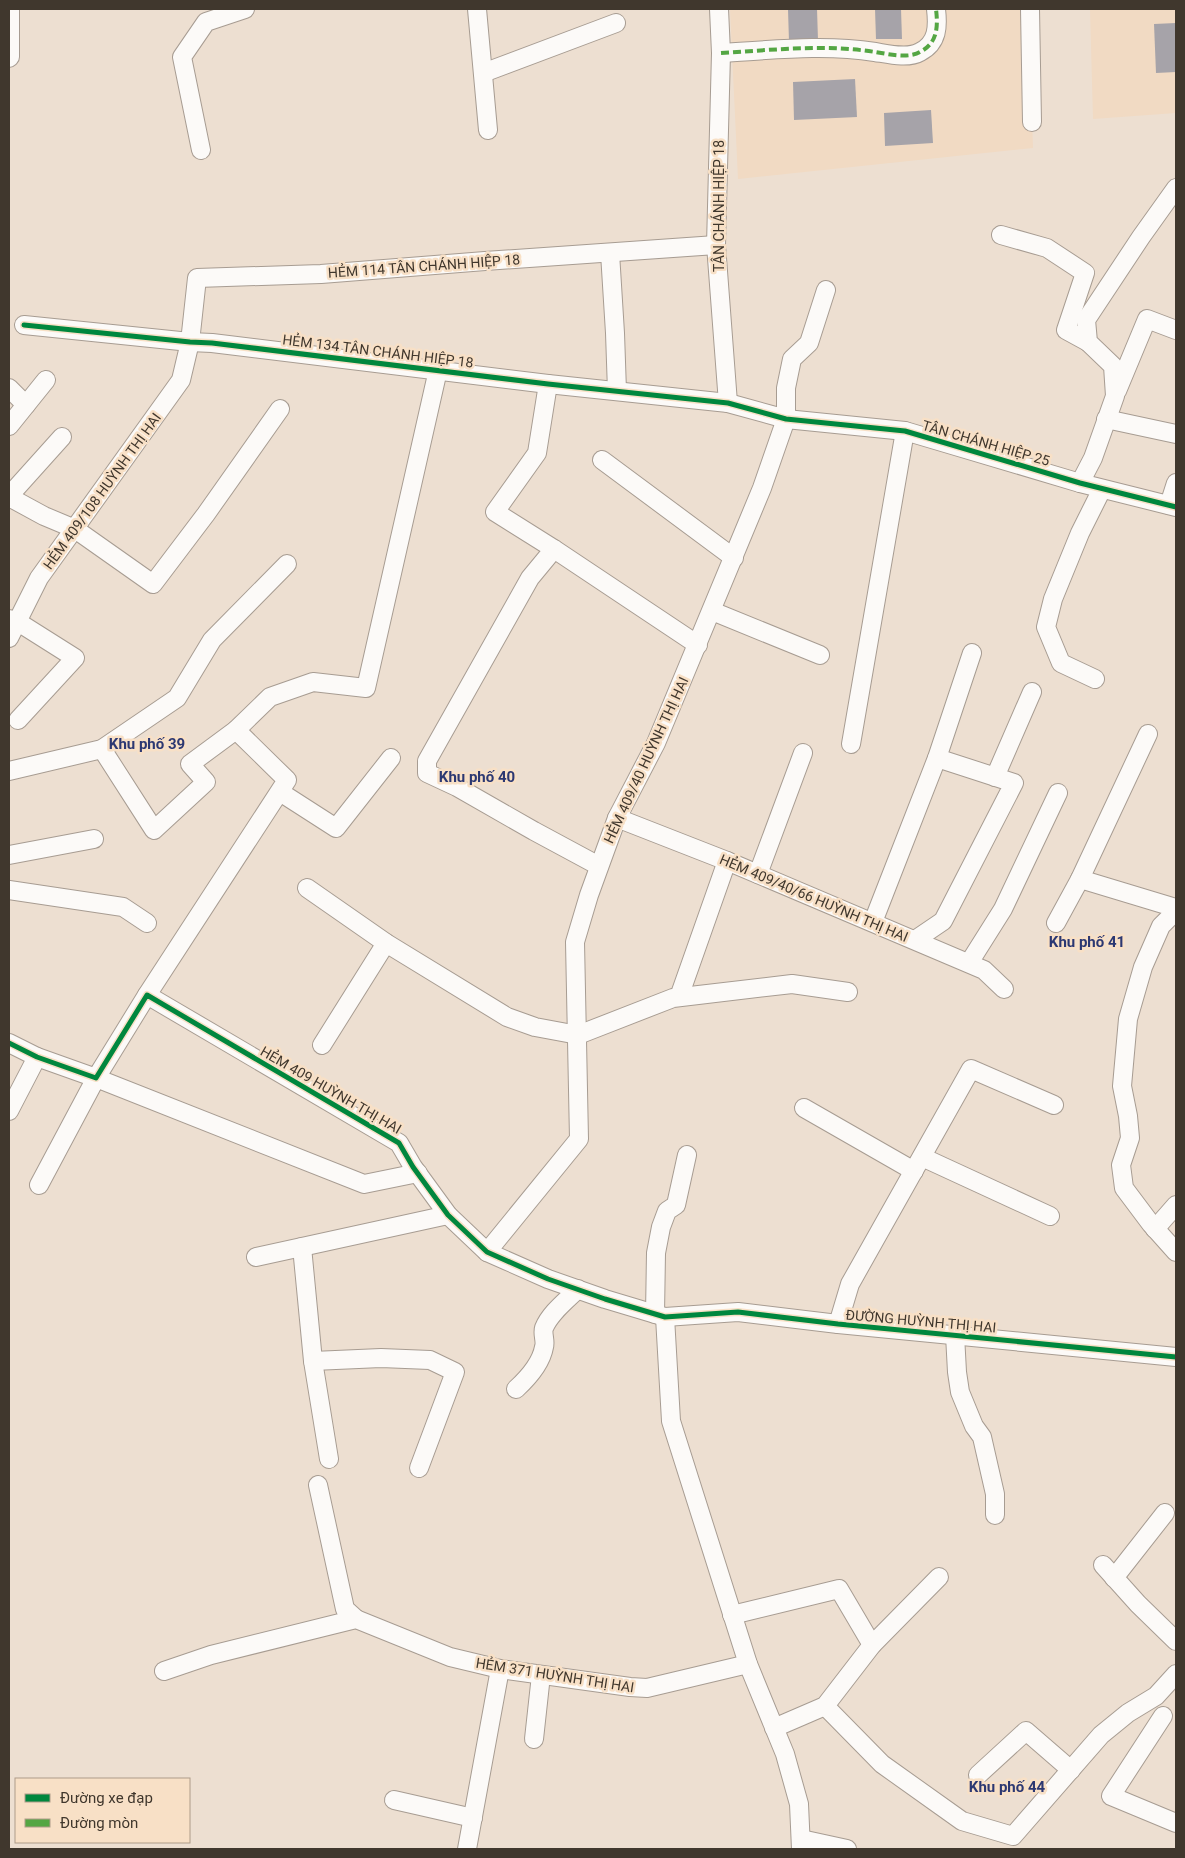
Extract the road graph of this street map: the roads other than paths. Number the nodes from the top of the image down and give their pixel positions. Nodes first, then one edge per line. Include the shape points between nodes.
1 (10, 9) edge
2 (245, 9) edge
3 (477, 9) edge
4 (719, 9) edge
5 (936, 9) edge
6 (1030, 9) edge
7 (227, 12) edge
8 (616, 23) dead end
9 (721, 52) junction
10 (10, 58) edge
11 (483, 73) junction
12 (1032, 122) dead end
13 (488, 130) dead end
14 (201, 150) dead end
15 (1176, 188) edge
16 (1001, 235) dead end
17 (716, 245) junction
18 (610, 253) junction
19 (826, 290) dead end
20 (24, 325) dead end
21 (1176, 330) edge
22 (190, 342) junction
23 (1088, 342) junction
24 (438, 370) junction
25 (46, 380) dead end
26 (548, 384) junction
27 (9, 388) edge
28 (617, 391) junction
29 (1115, 396) junction
30 (728, 403) junction
31 (26, 405) junction
32 (280, 408) dead end
33 (786, 418) junction
34 (1106, 419) junction
35 (9, 426) edge
36 (905, 431) junction
37 (1176, 434) edge
38 (62, 437) dead end
39 (602, 460) dead end
40 (1080, 483) junction
41 (1176, 483) edge
42 (1102, 489) junction
43 (9, 496) edge
44 (1173, 506) edge
45 (75, 529) junction
46 (554, 549) junction
47 (734, 558) junction
48 (287, 564) dead end
49 (712, 610) junction
50 (13, 620) edge
51 (9, 638) edge
52 (698, 645) junction
53 (972, 653) dead end
54 (820, 655) dead end
55 (1095, 679) dead end
56 (1032, 692) dead end
57 (18, 720) dead end
58 (236, 730) junction
59 (1148, 734) dead end
60 (851, 744) dead end
61 (102, 749) junction
62 (803, 753) dead end
63 (390, 758) dead end
64 (937, 758) junction
65 (9, 771) edge
66 (995, 777) junction
67 (280, 792) junction
68 (1058, 793) dead end
69 (617, 818) junction
70 (94, 839) dead end
71 (9, 856) edge
72 (727, 861) junction
73 (599, 866) junction
74 (758, 874) junction
75 (1080, 879) junction
76 (307, 888) dead end
77 (9, 890) edge
78 (1176, 910) edge
79 (147, 922) dead end
80 (873, 922) junction
81 (1056, 923) dead end
82 (915, 940) junction
83 (386, 943) junction
84 (969, 963) junction
85 (1004, 989) dead end
86 (848, 992) dead end
87 (146, 996) junction
88 (679, 997) junction
89 (578, 1034) junction
90 (9, 1044) edge
91 (322, 1045) dead end
92 (37, 1057) junction
93 (96, 1078) junction
94 (1054, 1105) dead end
95 (804, 1108) dead end
96 (9, 1111) edge
97 (687, 1155) dead end
98 (918, 1164) junction
99 (418, 1173) junction
100 (39, 1185) dead end
101 (1176, 1205) edge
102 (448, 1216) junction
103 (1050, 1216) dead end
104 (1155, 1229) junction
105 (302, 1247) junction
106 (487, 1252) junction
107 (1176, 1252) edge
108 (256, 1257) dead end
109 (578, 1289) junction
110 (660, 1315) junction
111 (838, 1324) junction
112 (956, 1335) junction
113 (1176, 1357) edge
114 (313, 1361) junction
115 (516, 1389) dead end
116 (329, 1459) dead end
117 (420, 1468) dead end
118 (318, 1485) dead end
119 (1166, 1513) dead end
120 (995, 1515) dead end
121 (939, 1577) dead end
122 (732, 1615) junction
123 (356, 1619) junction
124 (1176, 1641) edge
125 (872, 1646) junction
126 (748, 1664) junction
127 (500, 1669) junction
128 (164, 1671) dead end
129 (541, 1674) junction
130 (1176, 1674) edge
131 (1141, 1704) junction
132 (825, 1706) junction
133 (1170, 1720) edge
134 (774, 1728) junction
135 (534, 1739) dead end
136 (1070, 1770) junction
137 (978, 1775) dead end
138 (394, 1800) dead end
139 (473, 1818) junction
140 (1176, 1823) edge
141 (801, 1844) edge
142 (467, 1849) edge
143 (847, 1849) edge

1 - 10 street
2 - 7 street
3 - 11 street
4 - 9 street, TÂN CHÁNH HIỆP 18
5 - 9 street via 938,28 931,44 919,53 905,55 831,47
6 - 12 street
7 - 14 street via 206,22 182,57
8 - 11 street
9 - 17 street, TÂN CHÁNH HIỆP 18
11 - 13 street
15 - 23 street via 1086,320
16 - 23 street via 1047,248 1085,272 1066,330
17 - 18 street, HẺM 114 TÂN CHÁNH HIỆP 18
17 - 30 street, TÂN CHÁNH HIỆP 18
18 - 22 street, HẺM 114 TÂN CHÁNH HIỆP 18 via 330,274 197,278
18 - 28 street
19 - 33 street, HẺM 409/40 HUỲNH THỊ HAI via 809,343 792,359 786,388
20 - 22 street, HẺM 134 TÂN CHÁNH HIỆP 18
21 - 29 street via 1147,319
22 - 24 street, HẺM 134 TÂN CHÁNH HIỆP 18
22 - 45 street, HẺM 409/108 HUỲNH THỊ HAI via 181,380
23 - 29 street via 1113,366
24 - 26 street, HẺM 134 TÂN CHÁNH HIỆP 18
24 - 58 street via 366,688 313,682 270,697
25 - 31 street
26 - 28 street, HẺM 134 TÂN CHÁNH HIỆP 18
26 - 46 street via 537,453 495,512
27 - 31 street
28 - 30 street, HẺM 134 TÂN CHÁNH HIỆP 18
29 - 34 street
30 - 33 street, TÂN CHÁNH HIỆP 25
31 - 35 street
32 - 45 street via 153,584
33 - 36 street, TÂN CHÁNH HIỆP 25
33 - 47 street, HẺM 409/40 HUỲNH THỊ HAI
34 - 37 street
34 - 40 street via 1093,458
36 - 40 street, TÂN CHÁNH HIỆP 25
36 - 60 street
38 - 43 street
39 - 47 street
40 - 42 street, TÂN CHÁNH HIỆP 25
41 - 44 street
42 - 44 street, TÂN CHÁNH HIỆP 25
42 - 55 street via 1053,599 1046,627 1061,663
43 - 45 street
45 - 50 street, HẺM 409/108 HUỲNH THỊ HAI
46 - 52 street
46 - 73 street via 530,578 427,761 427,772
47 - 49 street, HẺM 409/40 HUỲNH THỊ HAI
48 - 61 street via 212,640 177,698
49 - 52 street, HẺM 409/40 HUỲNH THỊ HAI
49 - 54 street
50 - 51 street, HẺM 409/108 HUỲNH THỊ HAI
50 - 57 street via 75,658
52 - 69 street, HẺM 409/40 HUỲNH THỊ HAI via 656,743
53 - 64 street
56 - 66 street
58 - 61 street via 190,764 206,782 154,830
58 - 67 street via 288,780
59 - 75 street
61 - 65 street
62 - 74 street
63 - 67 street via 336,828
64 - 66 street
64 - 80 street
66 - 82 street via 1014,783 943,921
67 - 87 street
68 - 84 street via 1003,909
69 - 72 street, HẺM 409/40/66 HUỲNH THỊ HAI
69 - 73 street, HẺM 409/40 HUỲNH THỊ HAI
70 - 71 street
72 - 74 street, HẺM 409/40/66 HUỲNH THỊ HAI
72 - 88 street
73 - 89 street, HẺM 409/40 HUỲNH THỊ HAI via 575,942
74 - 80 street, HẺM 409/40/66 HUỲNH THỊ HAI
75 - 78 street
75 - 81 street
76 - 83 street
77 - 79 street via 123,907
78 - 104 street via 1161,926 1143,967 1128,1019 1122,1086 1130,1138 1121,1165 1124,1188
80 - 82 street, HẺM 409/40/66 HUỲNH THỊ HAI
82 - 84 street, HẺM 409/40/66 HUỲNH THỊ HAI
83 - 89 street via 507,1017 535,1027
83 - 91 street
84 - 85 street, HẺM 409/40/66 HUỲNH THỊ HAI via 984,970
86 - 88 street via 792,984
87 - 93 street
87 - 99 street, HẺM 409 HUỲNH THỊ HAI via 399,1143
88 - 89 street
89 - 106 street, HẺM 409/40 HUỲNH THỊ HAI via 579,1139
90 - 92 street
92 - 93 street
92 - 96 street
93 - 99 street via 364,1184
93 - 100 street
94 - 98 street via 972,1070
95 - 98 street
97 - 110 street via 676,1204 667,1211 656,1253
98 - 103 street
98 - 111 street via 850,1284
99 - 102 street, HẺM 409 HUỲNH THỊ HAI
101 - 104 street
102 - 105 street
102 - 106 street, HẺM 409 HUỲNH THỊ HAI
104 - 107 street
105 - 108 street
105 - 114 street
106 - 109 street, HẺM 409 HUỲNH THỊ HAI
109 - 110 street, HẺM 409 HUỲNH THỊ HAI
109 - 115 street via 547,1323 538,1364
110 - 111 street, ĐƯỜNG HUỲNH THỊ HAI via 738,1312
110 - 122 street via 671,1421
111 - 112 street, ĐƯỜNG HUỲNH THỊ HAI
112 - 113 street, ĐƯỜNG HUỲNH THỊ HAI
112 - 120 street via 956,1372 960,1392 974,1426 982,1436 995,1494
114 - 116 street
114 - 117 street via 430,1360 455,1372
118 - 123 street via 345,1609
119 - 124 street via 1108,1572
121 - 125 street
122 - 125 street via 839,1589
122 - 126 street
123 - 127 street, HẺM 371 HUỲNH THỊ HAI via 450,1657
123 - 128 street via 211,1655
125 - 132 street
126 - 129 street, HẺM 371 HUỲNH THỊ HAI via 647,1688
126 - 134 street
127 - 129 street, HẺM 371 HUỲNH THỊ HAI
127 - 139 street
129 - 135 street
130 - 131 street via 1156,1696
131 - 133 street
131 - 136 street via 1101,1735
132 - 134 street
132 - 136 street via 882,1764 954,1816 1013,1836
133 - 140 street via 1111,1796
134 - 141 street via 799,1804
136 - 137 street via 1026,1731
138 - 139 street
139 - 142 street
141 - 143 street

